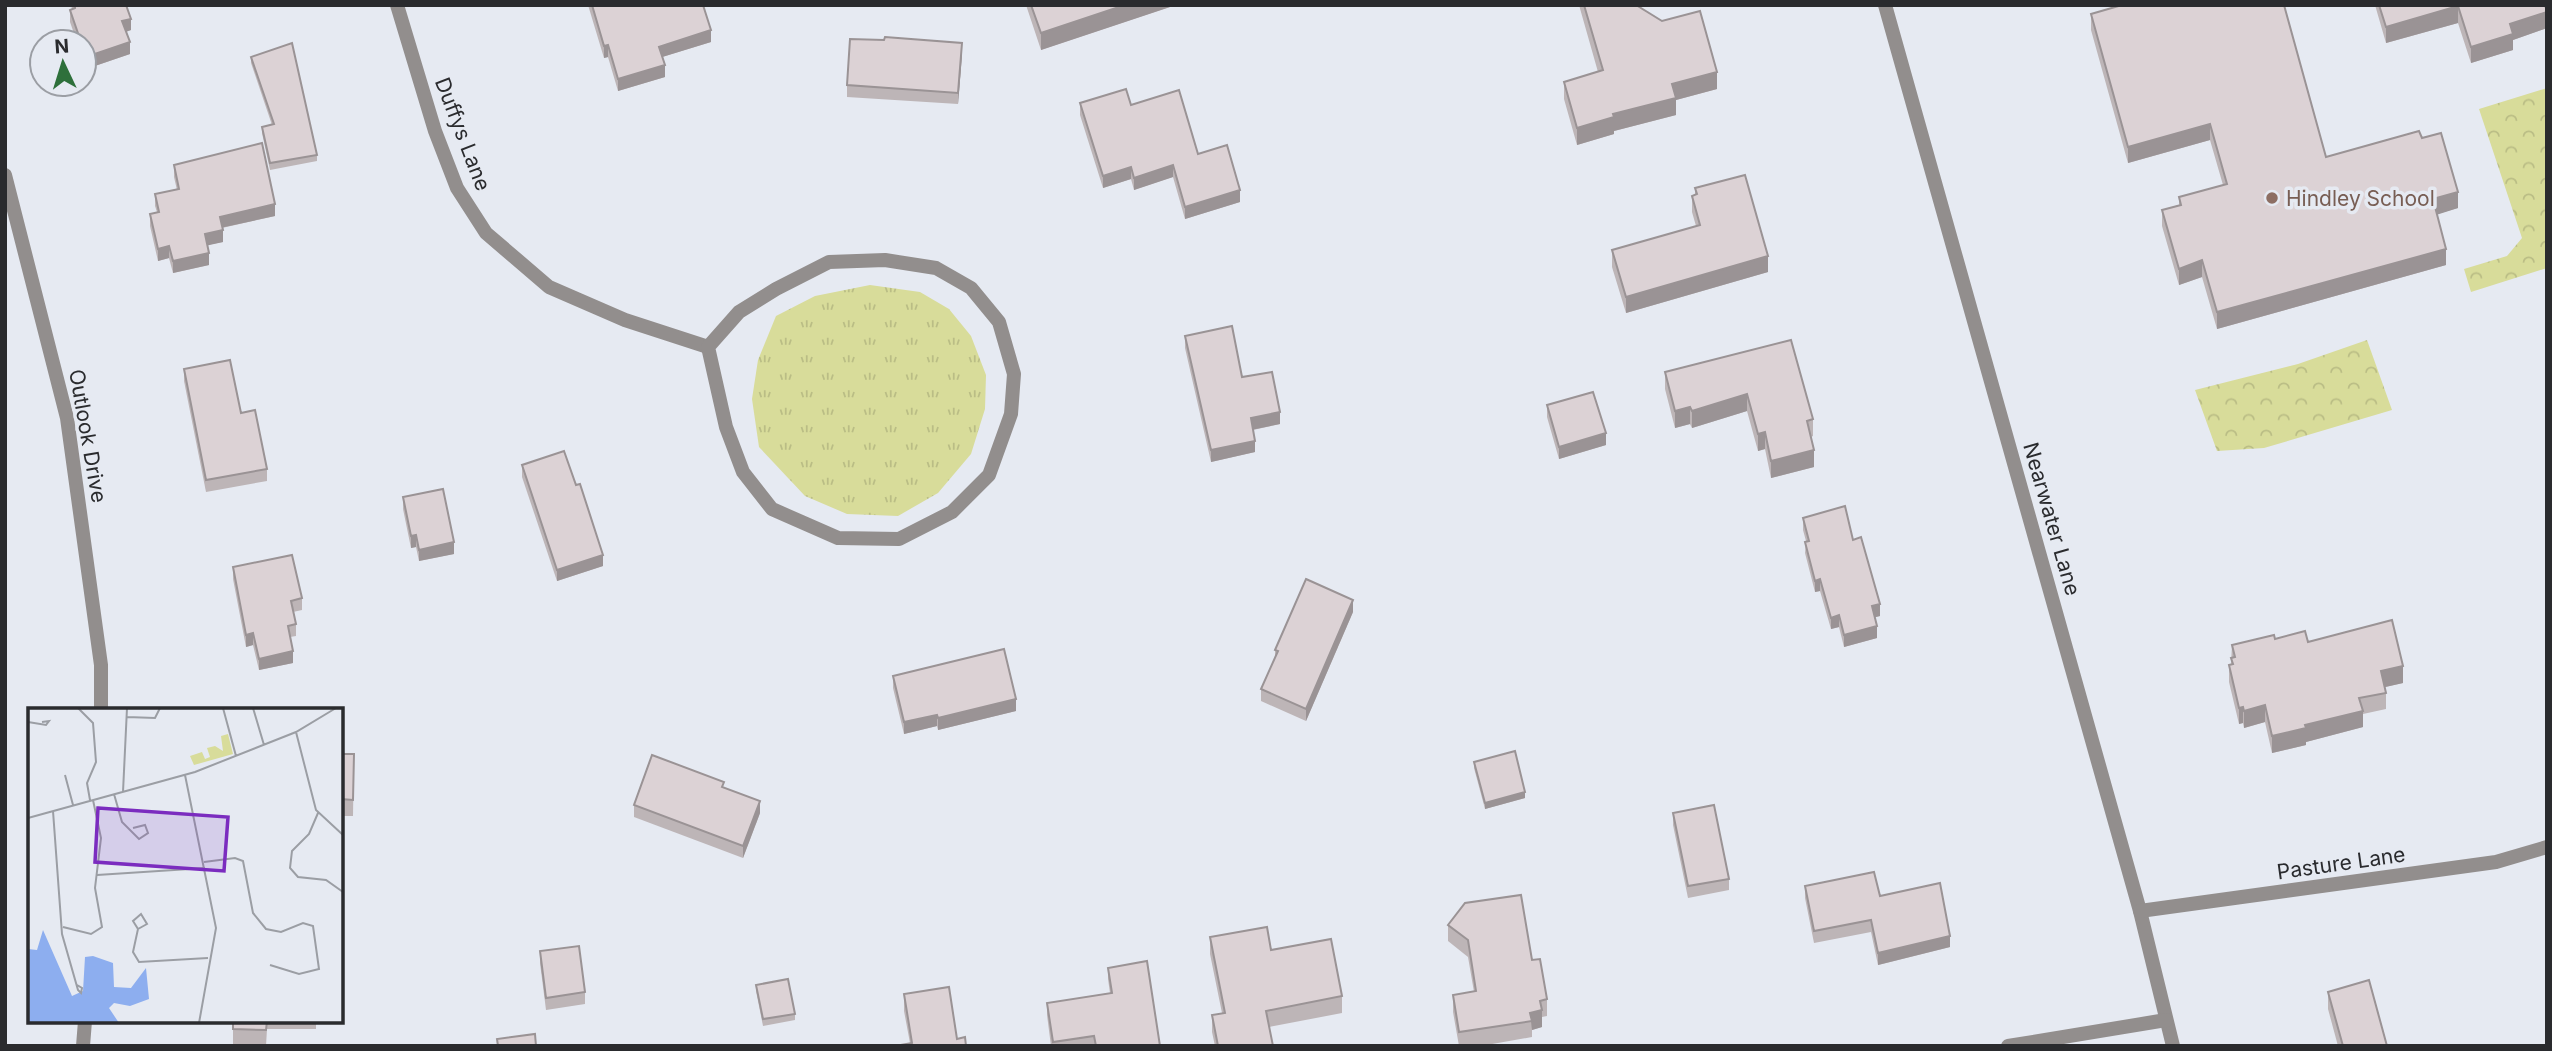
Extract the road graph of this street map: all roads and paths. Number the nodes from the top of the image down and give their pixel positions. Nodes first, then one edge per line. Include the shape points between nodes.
1 (397, 5) edge
2 (1885, 5) edge
3 (5, 175) edge
4 (708, 347) junction
5 (101, 708) edge
6 (2547, 847) edge
7 (2140, 911) junction
8 (2166, 1020) junction
9 (85, 1023) edge
10 (83, 1046) edge
11 (2008, 1046) edge
12 (2173, 1046) edge

1 - 4 street, Duffys Lane via 457,188 486,233 549,287 625,320
2 - 7 street, Nearwater Lane
3 - 5 street, Outlook Drive via 67,418 101,665
4 - 4 street via 726,427 744,472 772,509 838,538 899,539 952,512 989,475 1011,414 1014,374 999,322 971,288 936,268 885,260 828,262 739,312
6 - 7 street, Pasture Lane via 2496,862
7 - 8 street, Nearwater Lane
8 - 11 street
8 - 12 street, Nearwater Lane
9 - 10 street

